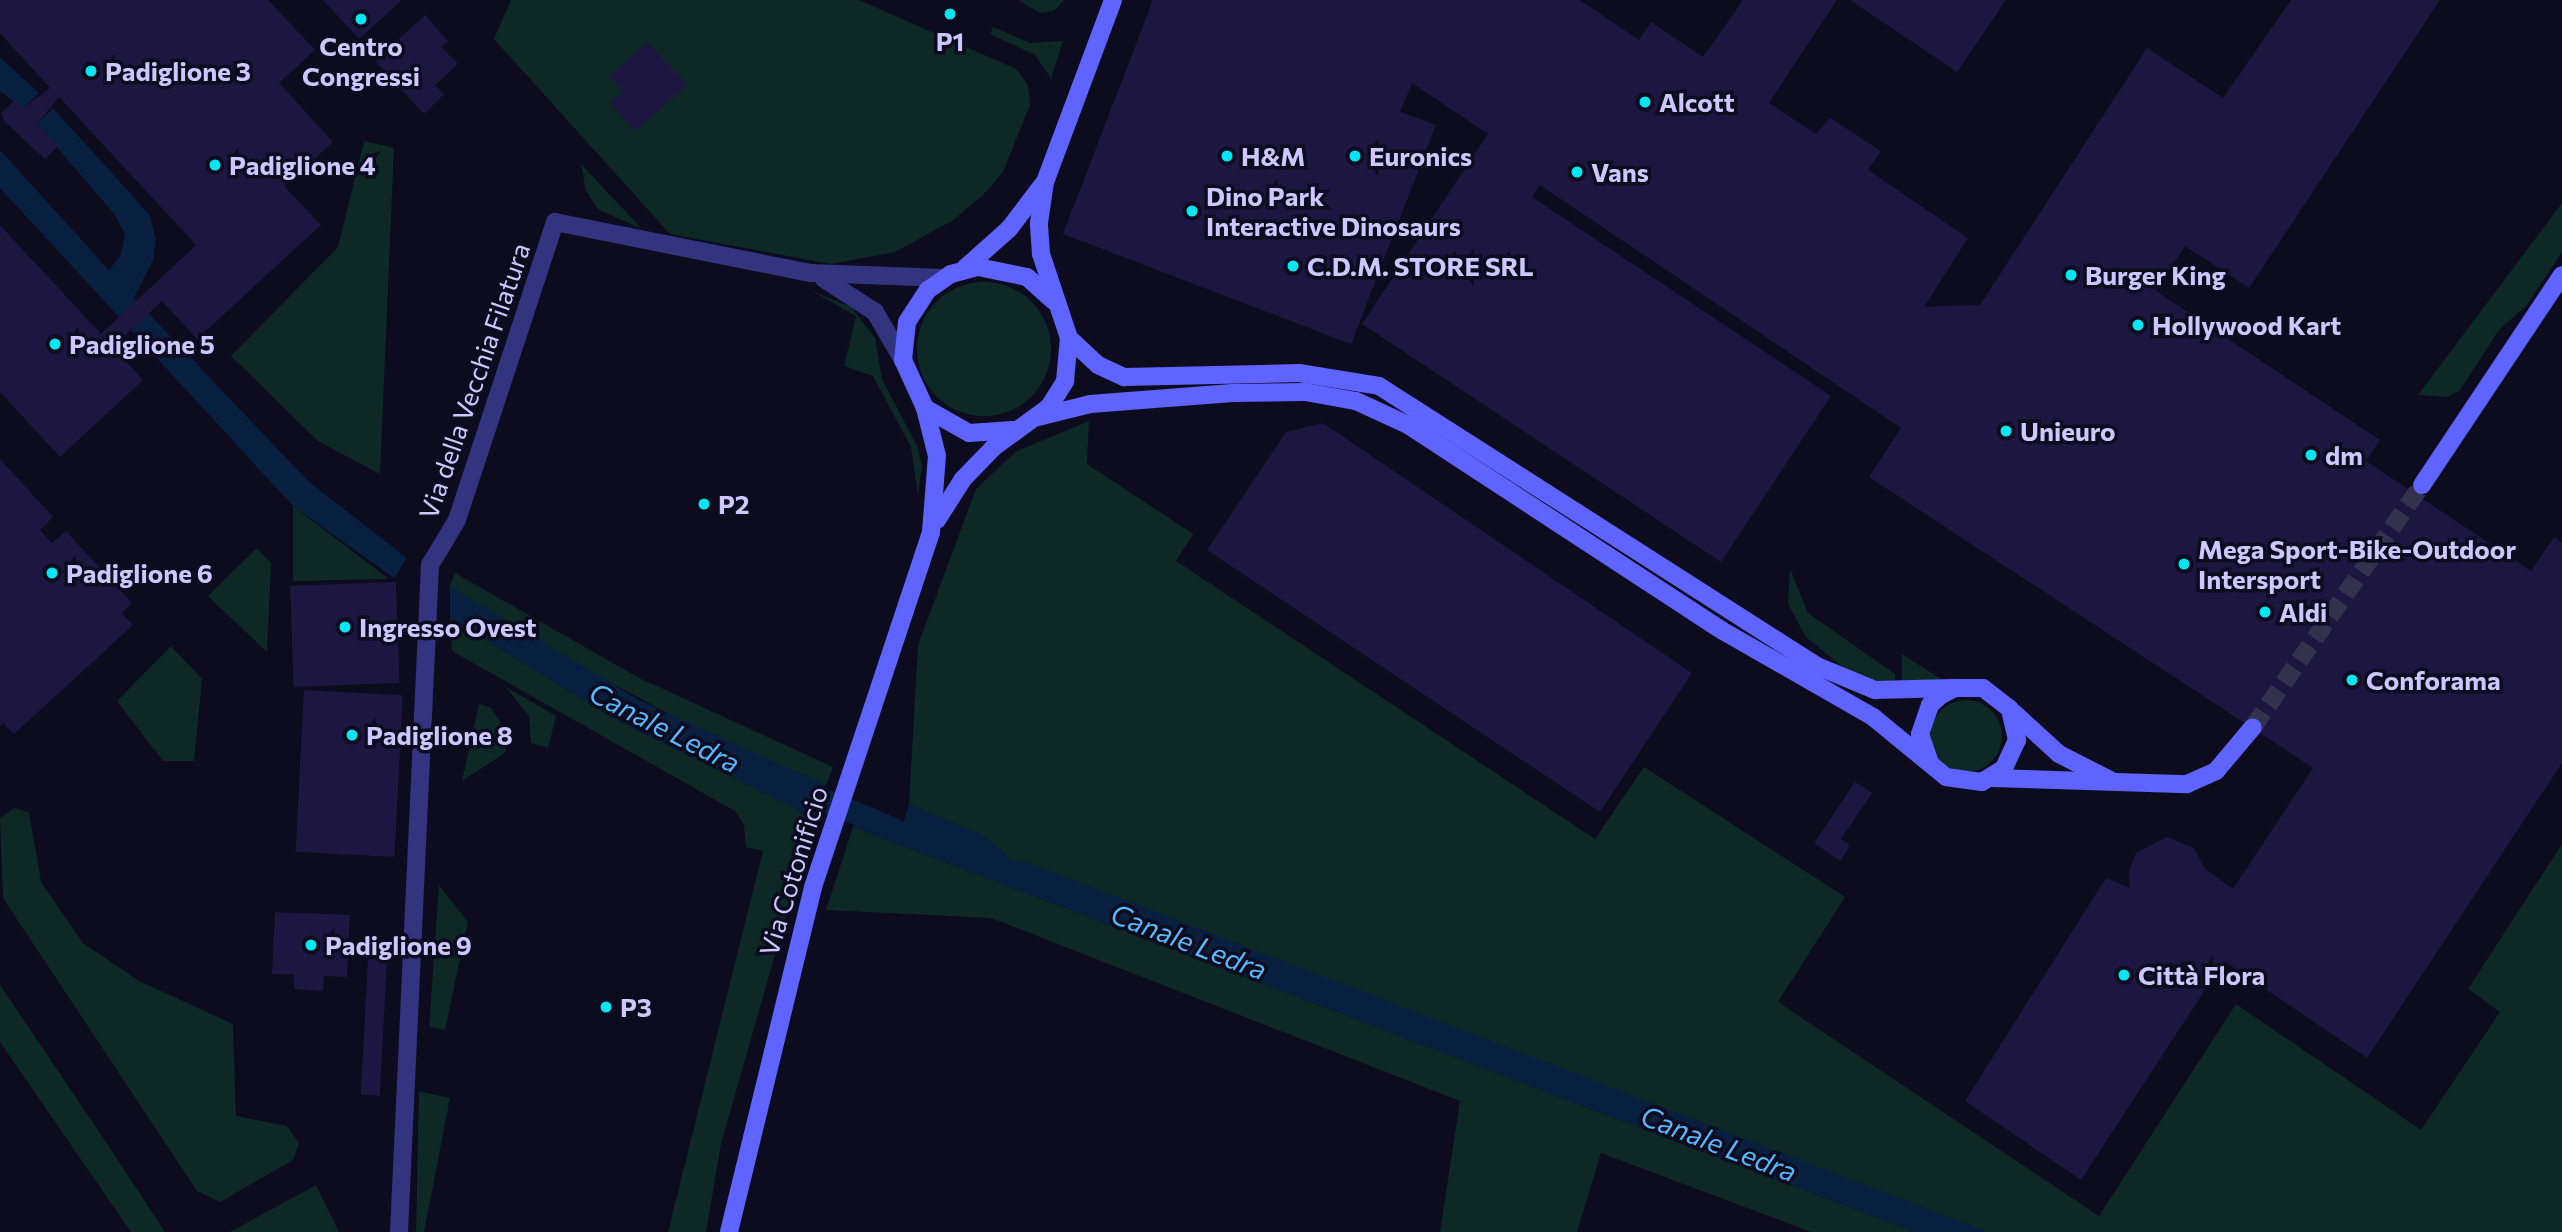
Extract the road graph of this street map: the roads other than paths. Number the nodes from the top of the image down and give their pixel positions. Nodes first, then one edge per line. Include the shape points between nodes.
1 (1113, 0) edge
2 (1045, 182) junction
3 (961, 270) junction
4 (811, 273) junction
5 (2562, 275) edge
6 (944, 278) junction
7 (1062, 314) junction
8 (1069, 338) junction
9 (903, 360) junction
10 (925, 408) junction
11 (1038, 417) junction
12 (1018, 428) junction
13 (2422, 485) tunnel mouth
14 (931, 532) junction
15 (1955, 688) junction
16 (2010, 709) junction
17 (2253, 727) tunnel mouth
18 (1930, 764) junction
19 (1991, 778) junction
20 (2123, 785) junction
21 (399, 1232) edge
22 (729, 1232) edge

1 - 2 street, Via Cotonificio
2 - 3 street, Via Cotonificio via 1009,229
2 - 7 street, Via Cotonificio via 1041,254
3 - 6 street, Via Cotonificio
3 - 7 street, Via Cotonificio via 995,267 1027,277
4 - 6 street, Via della Vecchia Filatura
4 - 9 street, Via della Vecchia Filatura via 838,284 875,312
4 - 21 street, Via della Vecchia Filatura via 555,222 457,520 430,565
5 - 13 street
6 - 9 street, Via Cotonificio via 916,304 907,322
7 - 8 street, Via Cotonificio
8 - 11 street, Via Cotonificio via 1065,381
8 - 15 street via 1098,365 1124,377 1309,373 1379,386 1817,666 1875,690
9 - 10 street, Via Cotonificio
10 - 12 street, Via Cotonificio via 969,433
10 - 14 street, Via Cotonificio via 937,456
11 - 12 street, Via Cotonificio
11 - 18 street via 1090,404 1233,393 1305,392 1356,401 1408,425 1723,631 1873,717
12 - 14 street, Via Cotonificio via 963,479
14 - 22 street, Via Cotonificio via 833,825 779,1009
15 - 16 street via 1983,688
15 - 18 street via 1930,705 1923,719 1920,734
16 - 19 street via 2017,724 2013,755
16 - 20 street via 2059,754
17 - 20 street via 2227,761 2202,778 2170,787
18 - 19 street via 1956,781
19 - 20 street

